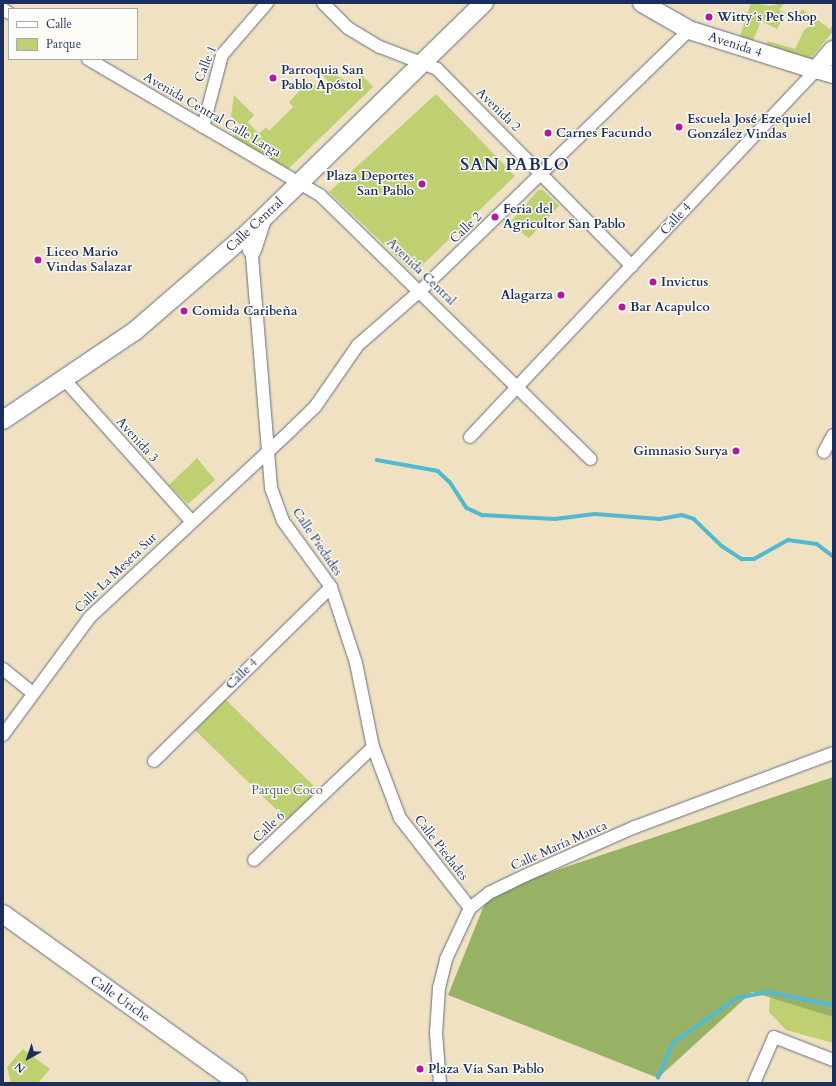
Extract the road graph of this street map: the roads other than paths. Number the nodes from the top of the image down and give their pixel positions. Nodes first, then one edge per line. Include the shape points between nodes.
1 (267, 3) edge
2 (323, 3) edge
3 (484, 3) edge
4 (642, 3) edge
5 (689, 30) junction
6 (833, 50) edge
7 (90, 60) edge
8 (421, 63) junction
9 (816, 70) junction
10 (833, 75) edge
11 (203, 127) junction
12 (543, 173) junction
13 (300, 183) junction
14 (262, 219) junction
15 (248, 232) junction
16 (252, 250) junction
17 (632, 266) junction
18 (421, 290) junction
19 (62, 377) junction
20 (518, 386) junction
21 (3, 420) edge
22 (833, 435) edge
23 (470, 437) dead end
24 (268, 448) junction
25 (824, 452) dead end
26 (591, 459) dead end
27 (191, 521) junction
28 (331, 587) junction
29 (3, 669) edge
30 (32, 693) junction
31 (3, 735) edge
32 (373, 747) junction
33 (833, 753) edge
34 (154, 761) dead end
35 (254, 860) dead end
36 (470, 908) junction
37 (3, 914) edge
38 (833, 1060) edge
39 (238, 1083) edge
40 (440, 1083) edge
41 (754, 1083) edge

1 - 11 street, Calle 1 via 222,55
2 - 8 street, Avenida 2 via 348,28 380,47
3 - 8 main road, Calle Central
4 - 5 main road, Avenida 4
5 - 9 main road, Avenida 4
5 - 12 street, Calle 2
6 - 9 main road, Calle 4
7 - 11 street, Avenida Central Calle Larga
8 - 12 street, Avenida 2 via 437,69
8 - 13 main road, Calle Central
9 - 10 street, Avenida 4
9 - 17 street, Calle 4
11 - 13 street, Avenida Central Calle Larga
12 - 17 street, Avenida 2
12 - 18 street, Calle 2
13 - 14 main road, Calle Central
13 - 18 street, Avenida Central via 320,195
14 - 15 main road, Calle Central
14 - 16 main road
15 - 16 street, Calle Piedades
15 - 19 main road, Calle Central via 135,331
16 - 24 street, Calle Piedades
17 - 20 street, Calle 4
18 - 20 street, Avenida Central
18 - 24 street, Calle 2 via 358,345 315,406
19 - 21 main road, Calle Central
19 - 27 street, Avenida 3
20 - 23 street, Calle 4
20 - 26 street, Avenida Central
22 - 25 street
24 - 27 street, Calle La Meseta Sur
24 - 28 street, Calle Piedades via 272,488 283,521
27 - 30 street, Calle La Meseta Sur via 90,617
28 - 32 street, Calle Piedades via 356,664
28 - 34 street, Calle 4
29 - 30 street
30 - 31 street, Calle La Meseta Sur
32 - 35 street, Calle 6
32 - 36 street, Calle Piedades via 400,818
33 - 36 street, Calle María Manca via 635,827 489,893
36 - 40 street, Calle María Manca via 446,959 439,988 436,1033
37 - 39 main road, Calle Uriche
38 - 41 street via 774,1037

